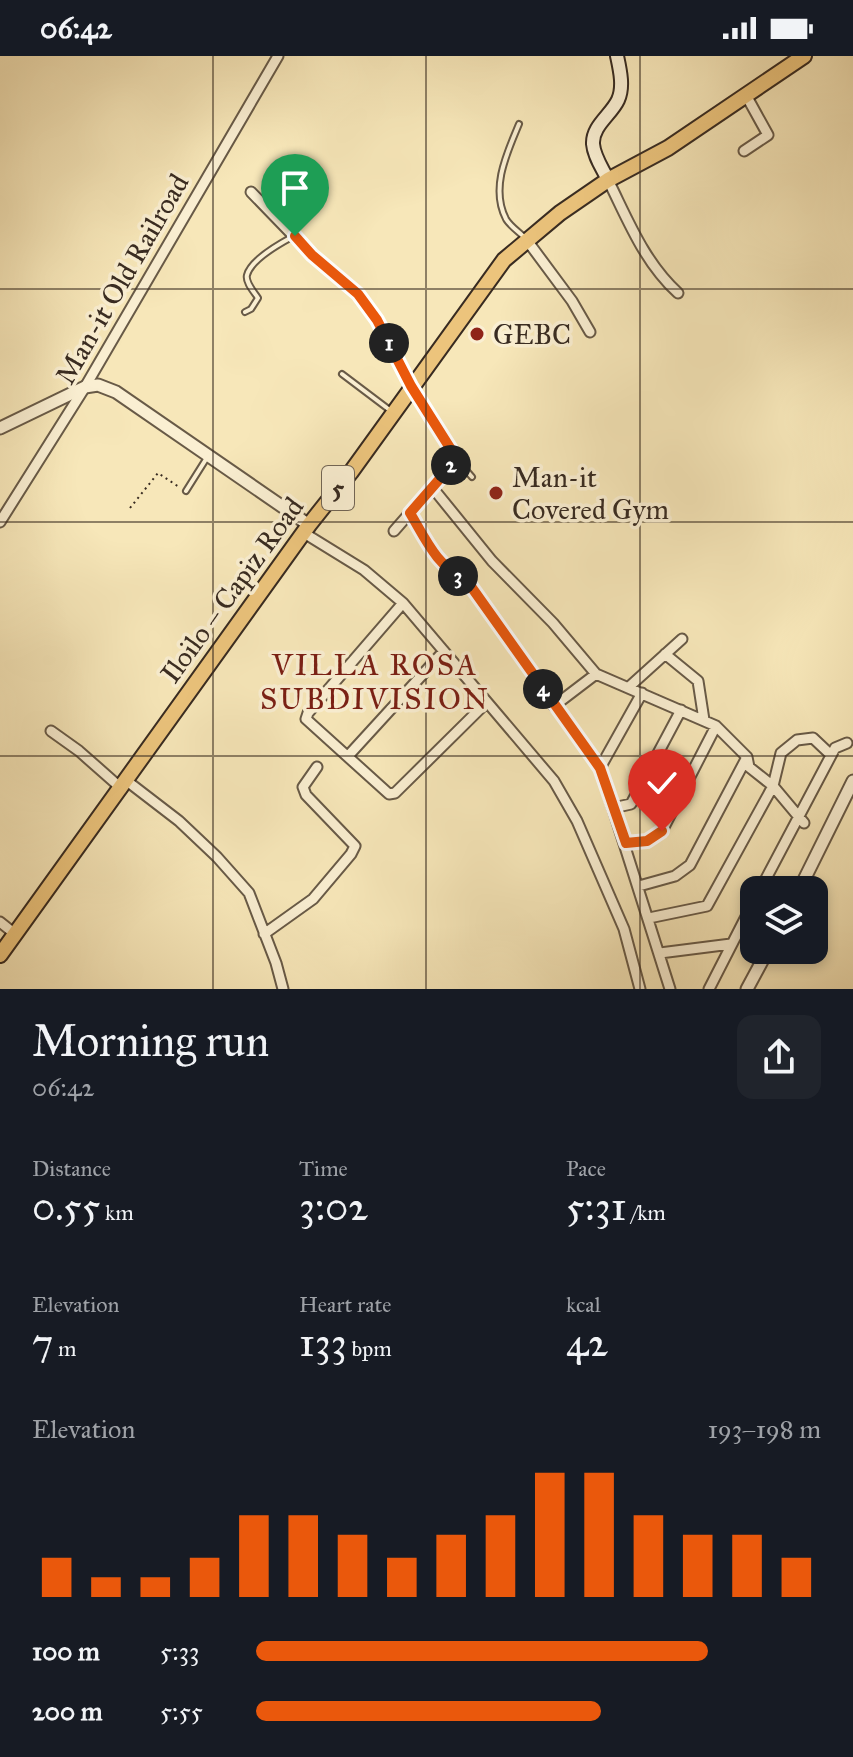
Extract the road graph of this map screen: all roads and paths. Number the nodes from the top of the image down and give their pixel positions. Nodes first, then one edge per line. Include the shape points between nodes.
1 (278, 56) edge
2 (617, 56) edge
3 (787, 56) edge
4 (804, 56) edge
5 (747, 97) junction
6 (519, 124) dead end
7 (744, 151) dead end
8 (608, 180) junction
9 (251, 192) dead end
10 (295, 236) junction
11 (526, 239) junction
12 (678, 293) dead end
13 (245, 312) dead end
14 (590, 332) dead end
15 (342, 374) dead end
16 (411, 386) junction
17 (85, 387) junction
18 (393, 412) junction
19 (0, 428) edge
20 (208, 456) junction
21 (457, 459) junction
22 (472, 477) dead end
23 (432, 487) junction
24 (186, 491) joint
25 (130, 508) dead end
26 (410, 513) junction
27 (0, 522) edge
28 (306, 529) junction
29 (394, 531) dead end
30 (403, 603) junction
31 (682, 639) dead end
32 (444, 651) junction
33 (665, 654) junction
34 (596, 674) junction
35 (630, 686) junction
36 (642, 693) junction
37 (487, 702) junction
38 (554, 706) junction
39 (681, 710) junction
40 (704, 720) junction
41 (716, 726) junction
42 (51, 731) dead end
43 (847, 743) dead end
44 (831, 755) junction
45 (348, 756) junction
46 (747, 757) junction
47 (317, 767) dead end
48 (600, 768) junction
49 (853, 781) edge
50 (124, 785) junction
51 (773, 786) junction
52 (613, 808) junction
53 (801, 820) junction
54 (626, 843) junction
55 (768, 876) edge
56 (806, 876) edge
57 (639, 886) junction
58 (649, 918) junction
59 (0, 922) edge
60 (740, 927) edge
61 (15, 934) junction
62 (264, 934) junction
63 (731, 944) junction
64 (660, 953) junction
65 (0, 955) edge
66 (760, 964) edge
67 (283, 989) edge
68 (640, 989) edge
69 (670, 989) edge
70 (709, 989) edge
71 (747, 989) edge

1 - 17 street, Man-it Old Railroad
2 - 8 main road via 619,99 593,139
3 - 5 highway, 5
4 - 5 highway, 5
5 - 7 street via 768,135
5 - 8 highway, Iloilo – Capiz Road / 5
6 - 11 lane via 500,170 502,206 507,221
8 - 11 highway, Iloilo – Capiz Road / 5
8 - 12 street via 644,252
9 - 10 street
10 - 13 lane via 271,248 248,273 258,298
10 - 16 street via 358,294
11 - 14 street
11 - 16 highway, Iloilo – Capiz Road / 5 via 504,260
15 - 18 lane
16 - 18 highway, Iloilo – Capiz Road / 5
16 - 21 street
17 - 19 street
17 - 20 street via 98,385 116,392
17 - 27 street, Man-it Old Railroad
18 - 28 highway, Iloilo – Capiz Road / 5
20 - 24 lane
20 - 28 street
21 - 22 lane
21 - 23 street
23 - 26 street
23 - 34 street
24 - 25 path via 158,473
26 - 29 street
26 - 38 street via 440,561 465,578
28 - 30 street
28 - 50 highway, Iloilo – Capiz Road / 5
30 - 32 street
30 - 45 street via 308,713 306,719
31 - 33 street
32 - 37 street
32 - 45 street
33 - 35 street
33 - 40 street via 698,681
34 - 35 street
34 - 38 street
35 - 36 street
36 - 39 street
36 - 48 street
37 - 45 street via 395,793 389,794
37 - 68 street via 567,800 624,929
38 - 48 street
39 - 40 street
39 - 52 street via 631,804
40 - 41 street
41 - 46 street
41 - 54 street via 662,831 647,841
42 - 50 street
43 - 44 street
44 - 51 street via 813,738 797,740 781,753
44 - 53 street
46 - 51 street via 749,767
46 - 57 street via 690,865 675,876
47 - 62 street via 303,787 306,795 355,846 313,899
48 - 52 street
49 - 56 street
50 - 61 highway, Iloilo – Capiz Road / 5
50 - 62 street via 179,821 223,864 249,893
51 - 53 street
51 - 58 street via 707,906
52 - 54 street
53 - 55 street
54 - 57 street
57 - 58 street
58 - 64 street
59 - 61 street
60 - 63 street
61 - 65 highway, Iloilo – Capiz Road / 5
62 - 67 street
63 - 64 street
63 - 70 street
64 - 69 street
66 - 71 street

